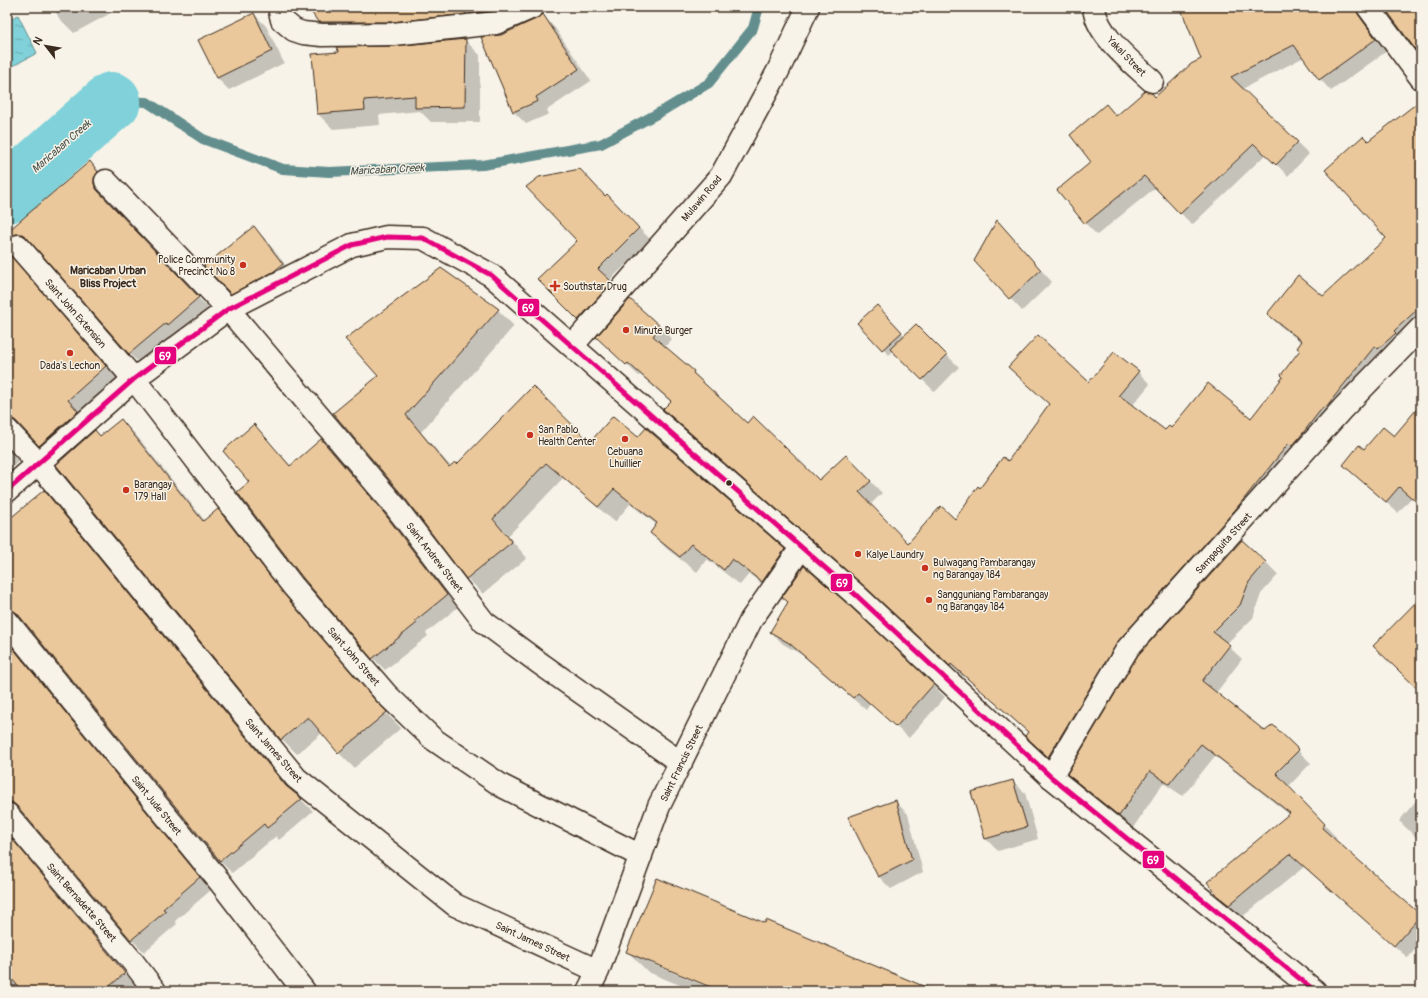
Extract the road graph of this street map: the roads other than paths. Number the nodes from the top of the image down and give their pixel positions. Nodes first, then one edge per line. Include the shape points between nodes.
1 (279, 7) edge
2 (533, 7) edge
3 (808, 7) edge
4 (1094, 7) edge
5 (1368, 7) edge
6 (1421, 78) edge
7 (1152, 81) dead end
8 (106, 181) dead end
9 (18, 246) dead end
10 (228, 309) junction
11 (1421, 328) edge
12 (572, 346) junction
13 (134, 379) junction
14 (7, 430) edge
15 (38, 463) junction
16 (7, 491) edge
17 (801, 548) junction
18 (7, 621) edge
19 (681, 763) junction
20 (1051, 777) junction
21 (7, 814) edge
22 (641, 856) junction
23 (598, 971) junction
24 (156, 991) edge
25 (304, 991) edge
26 (588, 991) edge
27 (1315, 991) edge

1 - 2 street via 282,20 294,30 322,35 393,34 496,23
3 - 12 street, Mulawin Road via 778,71 721,176
4 - 7 street, Yakal Street via 1096,17 1110,40
5 - 6 street
8 - 10 street, Saint Andrew Street
9 - 13 street, Saint John Extension
10 - 12 street via 352,245 387,237 423,238 490,275
10 - 13 street
10 - 19 street, Saint Andrew Street via 394,505 484,622
11 - 20 street, Sampaguita Street via 1343,408 1128,648
12 - 17 street
13 - 15 street
13 - 22 street, Saint John Street via 293,586 386,694 433,739 502,786
14 - 15 street, Saint James Street
15 - 16 street
15 - 23 street, Saint James Street via 296,778 455,905
17 - 19 street, Saint Francis Street via 751,620
17 - 20 street via 856,595
18 - 25 street, Saint Jude Street via 220,882
19 - 22 street, Saint Francis Street via 659,806
20 - 27 street
21 - 24 street, Saint Bernadette Street
22 - 23 street, Saint Francis Street
23 - 26 street, Saint Francis Street

